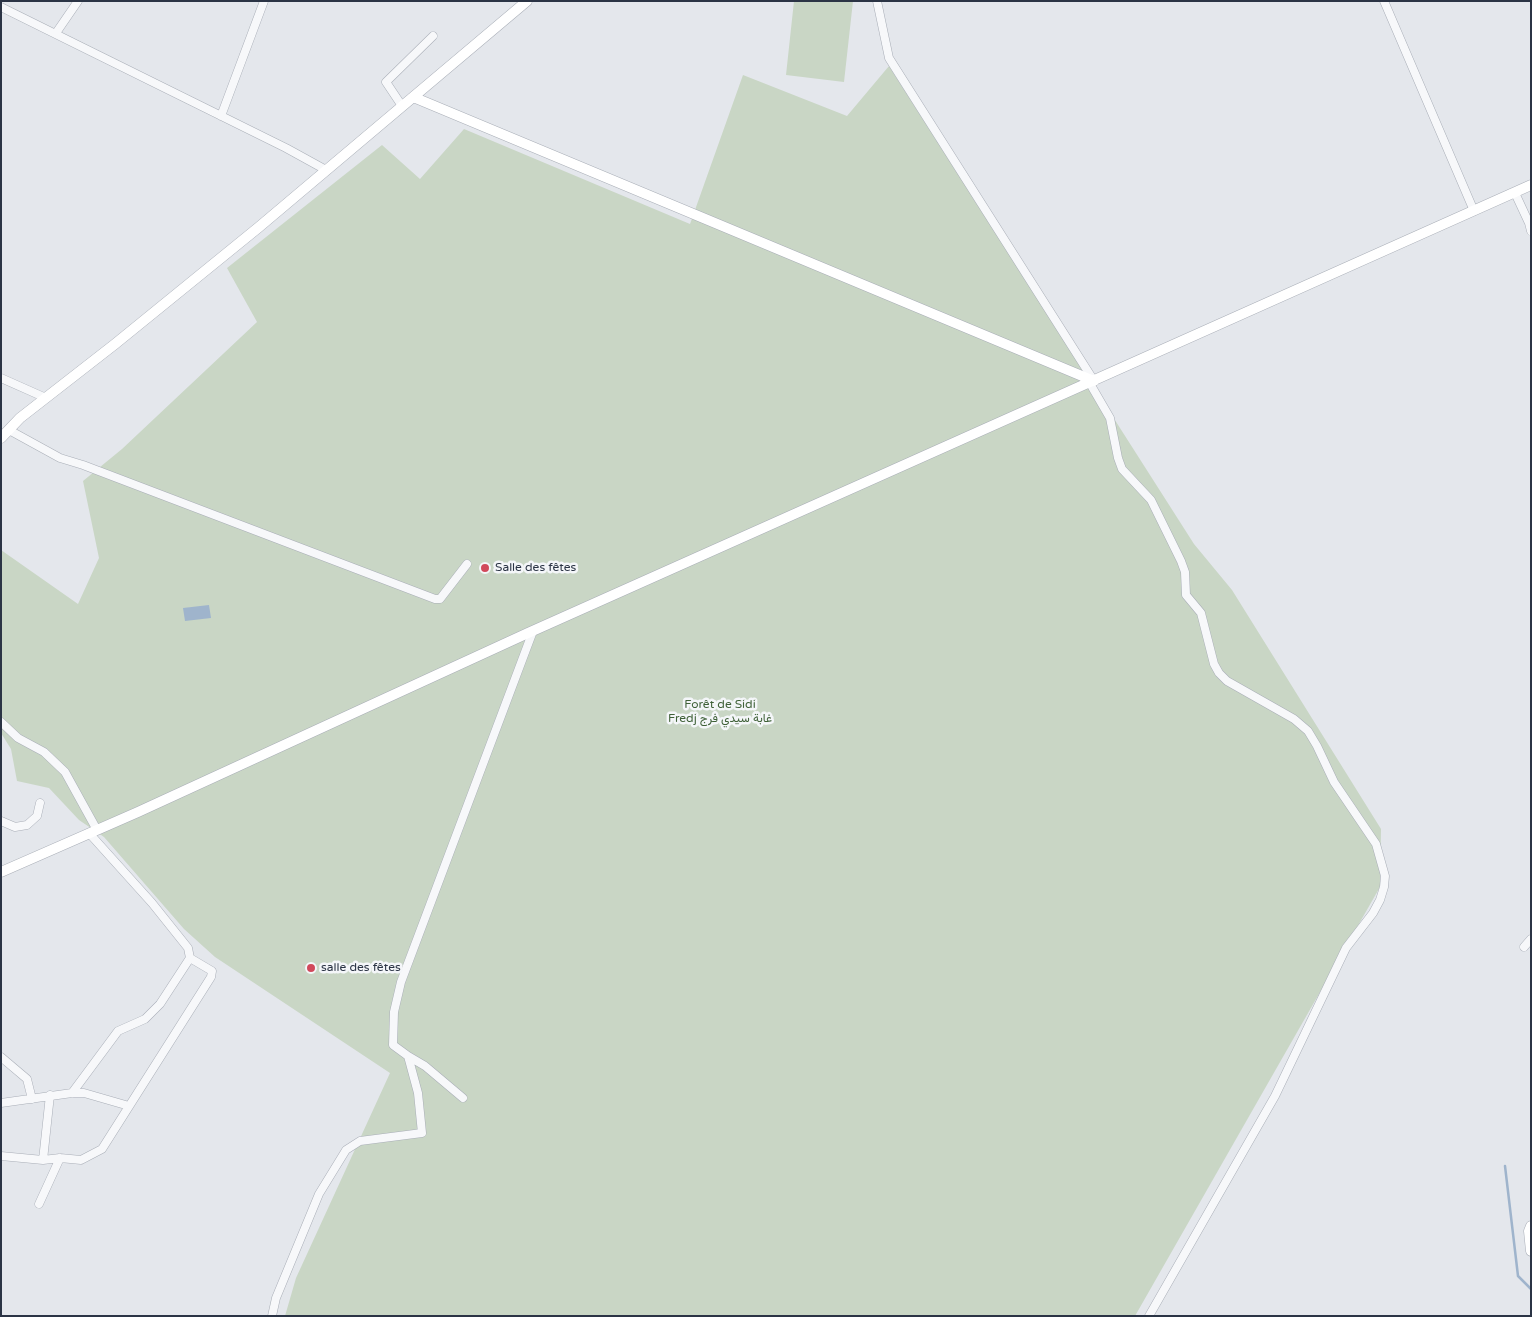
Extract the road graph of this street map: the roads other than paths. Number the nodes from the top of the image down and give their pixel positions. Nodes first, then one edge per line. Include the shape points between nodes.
1 (78, 1) edge
2 (526, 1) edge
3 (877, 1) edge
4 (1384, 1) edge
5 (263, 2) edge
6 (1, 7) edge
7 (56, 33) junction
8 (433, 36) dead end
9 (413, 97) junction
10 (402, 106) junction
11 (221, 116) junction
12 (326, 170) junction
13 (1531, 185) edge
14 (1514, 193) junction
15 (1474, 211) junction
16 (1531, 231) edge
17 (1, 378) edge
18 (1093, 384) junction
19 (46, 398) junction
20 (9, 430) junction
21 (1, 438) edge
22 (467, 564) dead end
23 (534, 631) junction
24 (1, 722) edge
25 (40, 803) dead end
26 (1, 821) edge
27 (93, 831) junction
28 (1, 872) edge
29 (1531, 939) edge
30 (1524, 947) dead end
31 (190, 958) junction
32 (408, 1056) junction
33 (1, 1057) edge
34 (72, 1093) junction
35 (50, 1096) junction
36 (32, 1098) junction
37 (463, 1098) dead end
38 (1, 1103) edge
39 (129, 1106) junction
40 (1, 1156) edge
41 (60, 1158) junction
42 (43, 1160) junction
43 (39, 1204) dead end
44 (1531, 1226) edge
45 (1531, 1251) edge
46 (272, 1316) edge
47 (1149, 1316) edge

1 - 7 street
2 - 9 main road
3 - 18 street via 889,58
4 - 15 street
5 - 11 street
6 - 7 street
7 - 11 street
8 - 10 street via 386,82
9 - 10 main road
9 - 18 main road
10 - 12 main road
11 - 12 street
12 - 19 main road
13 - 14 main road
14 - 15 main road
14 - 16 street
15 - 18 main road
17 - 19 street
18 - 23 main road
18 - 47 street via 1112,422 1122,469 1151,500 1182,561 1186,595 1201,613 1217,668 1227,681 1294,719 1308,731 1334,782 1376,844 1385,876 1380,900 1346,948 1275,1096
19 - 20 main road
20 - 21 main road
20 - 22 street via 60,458 435,599 440,599
23 - 27 main road
23 - 32 street via 401,982 394,1012 392,1046
24 - 27 street via 18,738 44,752 65,772
25 - 26 street via 37,816 27,825 15,827
27 - 28 main road
27 - 31 street via 188,948
29 - 30 street
31 - 34 street via 160,1004 145,1019 118,1031
31 - 39 street via 212,971 212,977
32 - 37 street
32 - 46 street via 418,1093 422,1133 360,1141 346,1150 320,1194 276,1298
33 - 36 street via 27,1079
34 - 35 street
34 - 39 street via 84,1093
35 - 36 street
35 - 42 street
36 - 38 street
39 - 41 street via 102,1149 81,1160
40 - 42 street
41 - 42 street
41 - 43 street
44 - 45 main road

